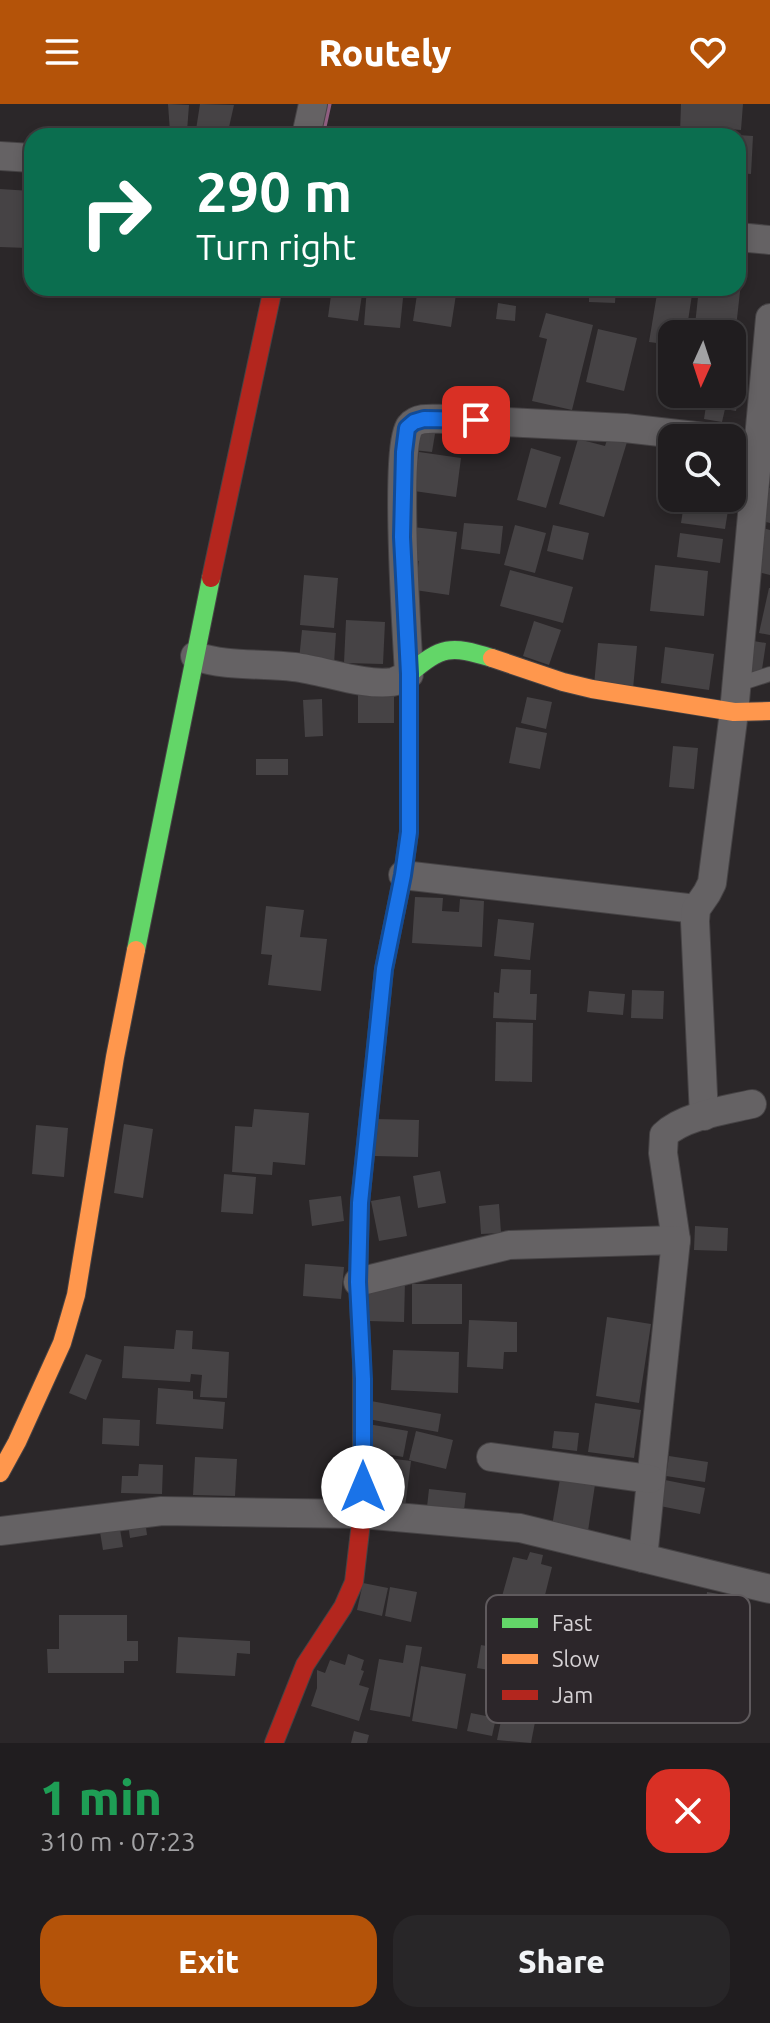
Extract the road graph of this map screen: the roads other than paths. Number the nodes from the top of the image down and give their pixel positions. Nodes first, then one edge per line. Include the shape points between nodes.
1 (313, 104) edge
2 (308, 128) edge
3 (0, 156) edge
4 (24, 158) edge
5 (746, 238) edge
6 (770, 240) edge
7 (272, 296) edge
8 (770, 318) edge
9 (658, 432) edge
10 (754, 443) edge
11 (205, 659) junction
12 (409, 674) junction
13 (770, 674) edge
14 (735, 698) junction
15 (770, 711) edge
16 (403, 875) junction
17 (696, 909) junction
18 (752, 1104) dead end
19 (704, 1116) junction
20 (676, 1240) junction
21 (358, 1282) junction
22 (491, 1457) dead end
23 (0, 1473) edge
24 (650, 1479) junction
25 (362, 1514) junction
26 (0, 1531) edge
27 (643, 1558) junction
28 (770, 1589) edge
29 (274, 1743) edge

1 - 2 street
3 - 4 street
5 - 6 street
7 - 11 street
8 - 10 street
9 - 12 street via 424,419 407,428 402,537
10 - 14 street
11 - 12 street via 376,681 394,682
11 - 23 street via 115,1057 76,1295 62,1343
12 - 14 street via 436,652 466,650 577,686
12 - 16 street via 409,832
13 - 14 lane
14 - 15 street
14 - 17 street via 712,883
16 - 17 street
16 - 21 street via 384,969 360,1203
17 - 19 street
18 - 19 street
19 - 20 street via 664,1135
20 - 21 street via 509,1245
20 - 24 street
21 - 25 street
22 - 24 street
24 - 27 street
25 - 26 street via 162,1511
25 - 27 street via 520,1528
25 - 29 street via 354,1582 305,1665
27 - 28 street

